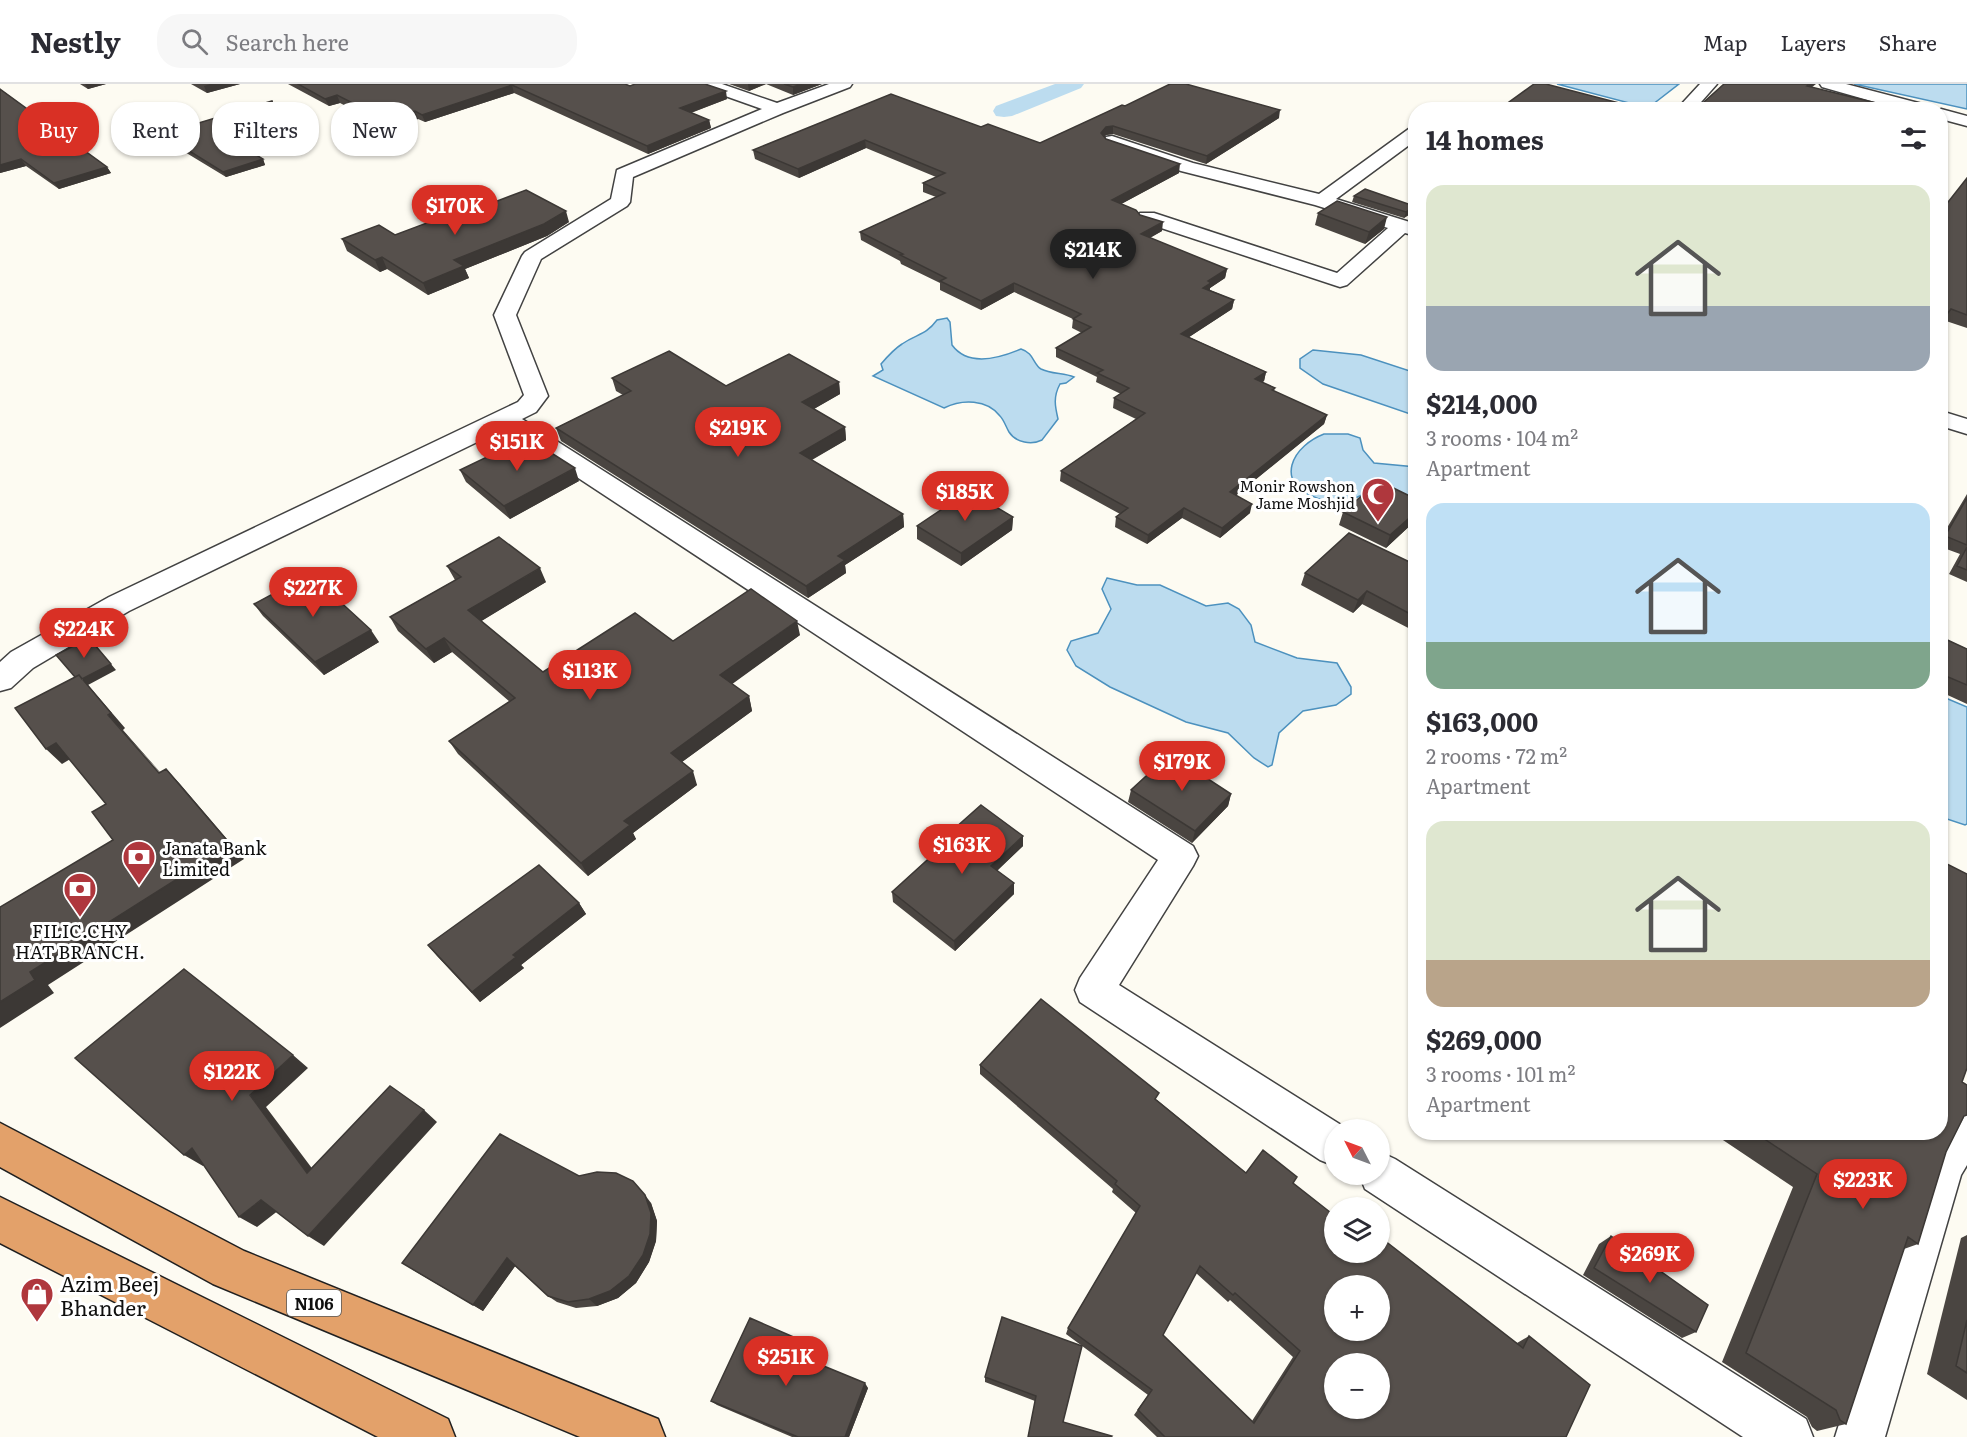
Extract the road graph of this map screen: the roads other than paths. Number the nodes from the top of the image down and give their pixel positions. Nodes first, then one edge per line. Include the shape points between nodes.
1 (706, 84) edge
2 (844, 84) edge
3 (1709, 84) edge
4 (1828, 84) edge
5 (1692, 102) edge
6 (1894, 102) edge
7 (777, 110) junction
8 (1948, 116) edge
9 (1967, 121) edge
10 (1408, 138) edge
11 (1112, 141) edge
12 (1322, 201) junction
13 (1147, 217) edge
14 (1408, 228) edge
15 (1408, 229) edge
16 (505, 419) junction
17 (1948, 420) edge
18 (1967, 427) edge
19 (0, 680) edge
20 (1967, 1124) edge
21 (1324, 1138) edge
22 (0, 1144) edge
23 (1390, 1180) edge
24 (0, 1219) edge
25 (430, 1437) edge
26 (640, 1437) edge
27 (1788, 1437) edge
28 (1860, 1437) edge

1 - 7 street
2 - 7 street
3 - 5 street
4 - 6 street
7 - 16 street via 624,174 620,202 532,256 505,315 536,396 527,407
8 - 9 street
10 - 12 street
11 - 12 street via 1187,167
12 - 14 street
13 - 15 street via 1340,281
16 - 19 street via 119,604 22,660
16 - 21 street via 1180,856 1094,990
17 - 18 street
20 - 28 street via 1942,1167
22 - 26 highway, N106 via 229,1268
23 - 27 street
24 - 25 highway

